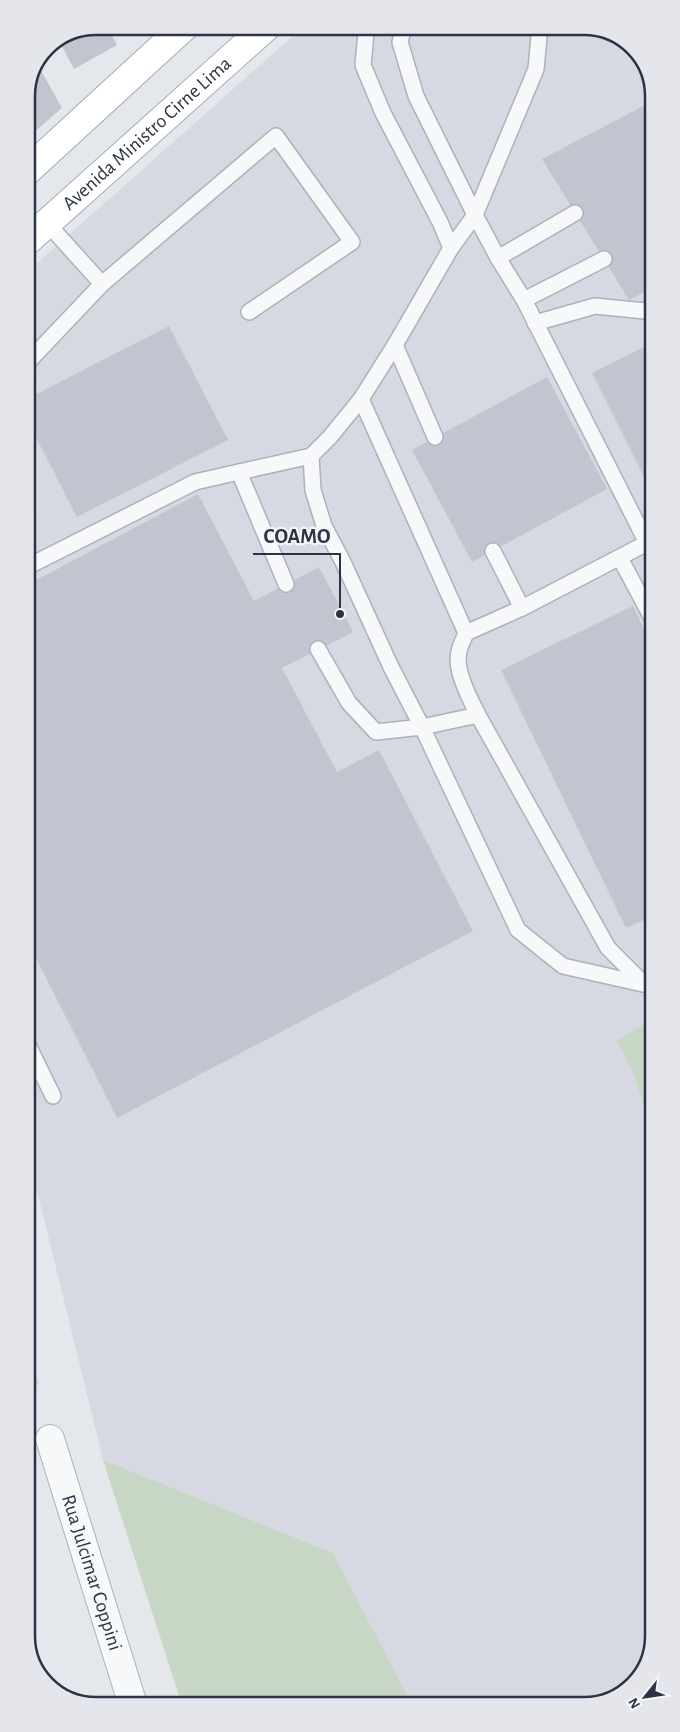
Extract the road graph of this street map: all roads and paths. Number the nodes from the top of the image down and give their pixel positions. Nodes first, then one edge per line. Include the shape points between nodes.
1 (175, 35) edge
2 (257, 35) edge
3 (366, 35) edge
4 (402, 35) edge
5 (539, 35) edge
6 (35, 163) edge
7 (575, 213) dead end
8 (475, 215) junction
9 (47, 223) junction
10 (35, 234) edge
11 (451, 248) junction
12 (498, 258) junction
13 (604, 259) dead end
14 (102, 284) junction
15 (524, 300) junction
16 (250, 312) dead end
17 (645, 312) edge
18 (535, 323) junction
19 (394, 345) junction
20 (35, 355) edge
21 (361, 399) junction
22 (435, 438) dead end
23 (311, 456) junction
24 (239, 472) junction
25 (645, 540) edge
26 (645, 549) edge
27 (493, 551) dead end
28 (620, 558) junction
29 (35, 564) edge
30 (286, 584) dead end
31 (645, 605) edge
32 (522, 608) junction
33 (466, 633) junction
34 (318, 649) dead end
35 (478, 715) junction
36 (422, 727) junction
37 (645, 980) edge
38 (645, 982) edge
39 (35, 1059) edge
40 (53, 1096) dead end
41 (50, 1439) dead end
42 (131, 1697) edge

1 - 6 main road
2 - 9 main road, Avenida Ministro Cirne Lima
3 - 11 lane via 363,65 383,113
4 - 8 lane via 400,42 416,96
5 - 8 lane via 536,69
7 - 12 lane
8 - 11 lane
8 - 12 lane
9 - 10 main road, Avenida Ministro Cirne Lima
9 - 14 lane
11 - 19 lane
12 - 15 lane
13 - 15 lane
14 - 16 lane via 276,136 352,242
14 - 20 lane
15 - 18 lane
17 - 18 lane via 595,306
18 - 25 lane
19 - 21 lane
19 - 22 lane
21 - 23 lane
21 - 33 lane
23 - 24 lane
23 - 36 lane via 313,490 324,526
24 - 29 lane via 195,482
24 - 30 lane
26 - 28 lane
27 - 32 lane
28 - 31 lane
28 - 32 lane
32 - 33 lane
33 - 35 lane via 458,653 459,668
34 - 36 lane via 349,703 376,732
35 - 36 lane
35 - 37 lane via 608,948
36 - 38 lane via 518,930 562,966
39 - 40 lane
41 - 42 street, Rua Julcimar Coppini

